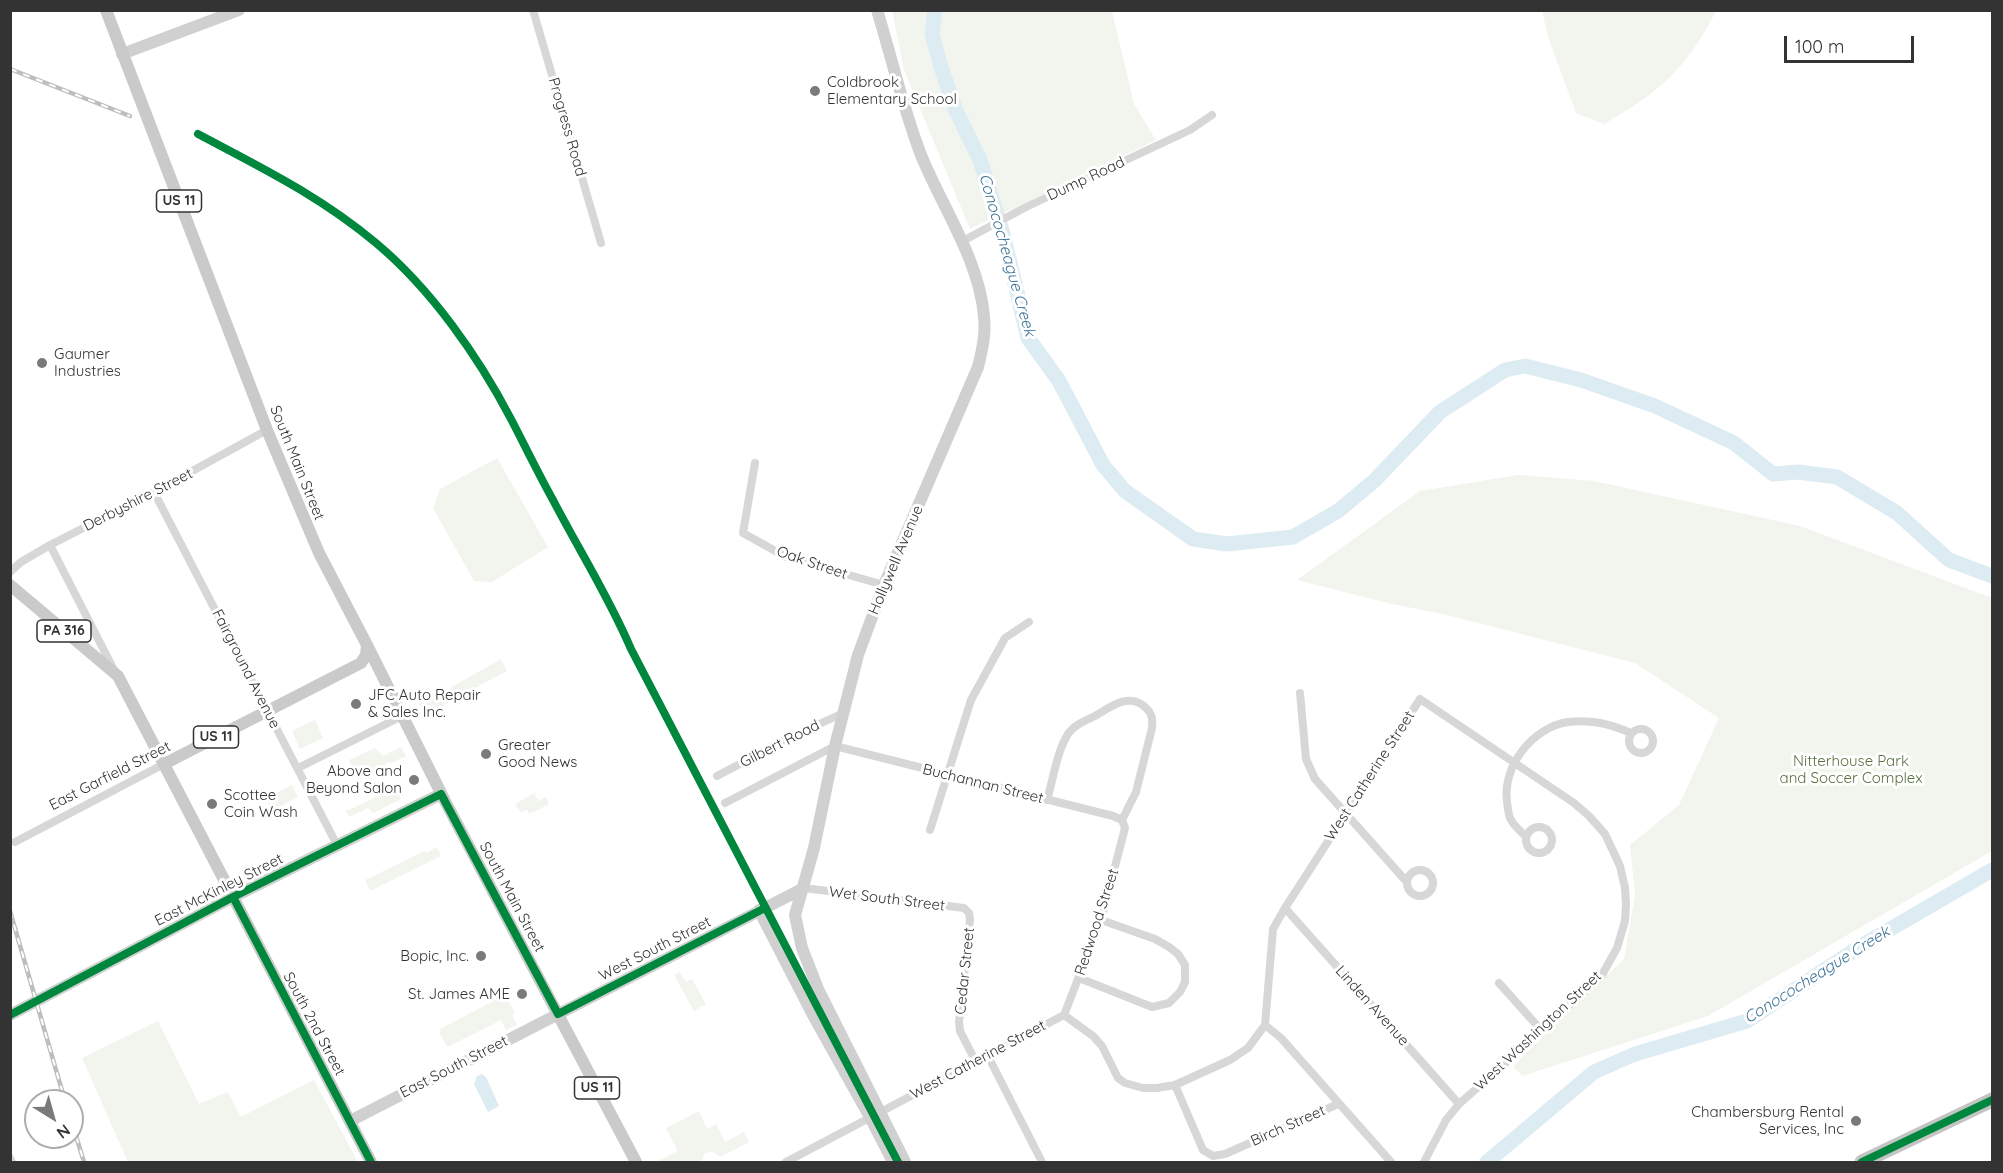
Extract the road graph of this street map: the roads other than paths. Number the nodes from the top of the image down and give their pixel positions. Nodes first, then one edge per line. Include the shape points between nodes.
1 (106, 10) edge
2 (239, 10) edge
3 (533, 10) edge
4 (877, 10) edge
5 (122, 54) junction
6 (1212, 115) dead end
7 (961, 242) junction
8 (601, 243) dead end
9 (267, 430) junction
10 (755, 463) dead end
11 (154, 492) junction
12 (50, 545) junction
13 (10, 572) edge
14 (10, 585) edge
15 (884, 585) junction
16 (1029, 622) dead end
17 (367, 645) junction
18 (361, 663) junction
19 (378, 666) junction
20 (118, 676) junction
21 (1300, 693) dead end
22 (1420, 699) joint
23 (267, 710) junction
24 (843, 712) junction
25 (402, 716) junction
26 (1631, 733) dead end
27 (835, 746) junction
28 (164, 764) junction
29 (1513, 764) junction
30 (297, 768) junction
31 (946, 774) junction
32 (717, 776) dead end
33 (441, 794) junction
34 (1047, 800) junction
35 (725, 803) dead end
36 (1346, 814) junction
37 (1124, 824) junction
38 (930, 830) dead end
39 (1526, 837) dead end
40 (15, 842) dead end
41 (338, 845) junction
42 (1406, 880) dead end
43 (804, 888) junction
44 (233, 897) junction
45 (1285, 908) junction
46 (759, 910) junction
47 (969, 913) joint
48 (1101, 920) junction
49 (1079, 978) junction
50 (1499, 983) dead end
51 (10, 1014) edge
52 (558, 1014) junction
53 (1064, 1015) junction
54 (1265, 1025) junction
55 (1542, 1031) junction
56 (988, 1056) junction
57 (976, 1062) junction
58 (1175, 1084) junction
59 (1992, 1100) edge
60 (1338, 1104) junction
61 (1459, 1104) junction
62 (874, 1115) junction
63 (350, 1121) junction
64 (371, 1162) edge
65 (636, 1162) edge
66 (786, 1162) edge
67 (892, 1162) edge
68 (905, 1162) edge
69 (1042, 1162) edge
70 (1391, 1162) edge
71 (1424, 1162) edge
72 (1865, 1162) edge

1 - 5 main road, South Main Street / US 11
2 - 5 street
3 - 8 street, Progress Road
4 - 7 street, Hollywell Avenue via 922,158
5 - 9 main road, South Main Street / US 11
6 - 7 street, Dump Road via 1190,130
7 - 15 street, Hollywell Avenue via 980,291 984,318 978,367
9 - 11 street, Derbyshire Street
9 - 17 main road, South Main Street / US 11 via 319,553
10 - 15 street, Oak Street via 743,533 786,557
11 - 12 street, Derbyshire Street
11 - 23 street, Fairground Avenue
12 - 13 street, Derbyshire Street
12 - 20 street, South 2nd Street
14 - 20 main road, PA 316
15 - 24 street, Hollywell Avenue via 858,655
16 - 31 street via 1005,638 986,671 971,700
17 - 18 main road
17 - 19 main road, South Main Street / US 11
18 - 19 main road
18 - 23 main road, East Garfield Street / US 11
19 - 25 main road, South Main Street / US 11
20 - 28 main road, South 2nd Street / PA 316
21 - 36 street via 1305,759 1315,780
22 - 29 street, West Washington Street
22 - 36 street, West Catherine Street
23 - 28 main road, East Garfield Street / US 11
23 - 30 street, Fairground Avenue
24 - 27 street, Hollywell Avenue
24 - 32 street, Gilbert Road
25 - 30 street
25 - 33 main road, South Main Street / US 11
26 - 29 street via 1590,721 1566,722 1531,741
27 - 31 street, Buchannan Street
27 - 35 street
27 - 43 street, Hollywell Avenue
28 - 40 street, East Garfield Street
28 - 44 main road, South 2nd Street
29 - 39 street via 1506,793 1509,818
29 - 55 street, West Washington Street via 1589,816 1613,848 1625,888 1625,921 1617,948 1602,975
30 - 41 street, Fairground Avenue
31 - 34 street, Buchannan Street
31 - 38 street
33 - 41 street, East McKinley Street
33 - 52 main road, South Main Street / US 11
34 - 37 street, Buchannan Street via 1113,816
34 - 37 street, Redwood Street via 1069,732 1119,702 1137,702 1153,719 1136,792
36 - 42 street
36 - 45 street, West Catherine Street
37 - 48 street, Redwood Street
41 - 44 street, East McKinley Street
43 - 46 street, West South Street
43 - 47 street, Wet South Street via 964,908
43 - 62 street, Hollywell Avenue via 795,915 802,948
44 - 51 street, East McKinley Street
44 - 63 main road, South 2nd Street
45 - 54 street, West Catherine Street via 1273,928
45 - 61 street, Linden Avenue
46 - 52 street, West South Street
46 - 62 street via 813,1016
47 - 57 street, Cedar Street via 959,1022
48 - 49 street, Redwood Street
48 - 49 street via 1169,947 1185,965 1185,982 1169,1003 1152,1007
49 - 53 street, Redwood Street
50 - 55 street
52 - 63 street, East South Street
52 - 65 main road, South Main Street / US 11
53 - 56 street, West Catherine Street
53 - 58 street, West Catherine Street via 1102,1046 1118,1078 1125,1083 1150,1088
54 - 58 street, West Catherine Street via 1248,1048 1230,1060
54 - 60 street
55 - 61 street, West Washington Street
56 - 57 street, West Catherine Street
56 - 69 street
57 - 62 street, West Catherine Street
58 - 60 street, Birch Street via 1203,1150 1213,1156
59 - 72 highway
60 - 70 street
61 - 71 street, West Washington Street
62 - 66 street, West Catherine Street
62 - 67 street
62 - 68 street
63 - 64 main road, South 2nd Street

